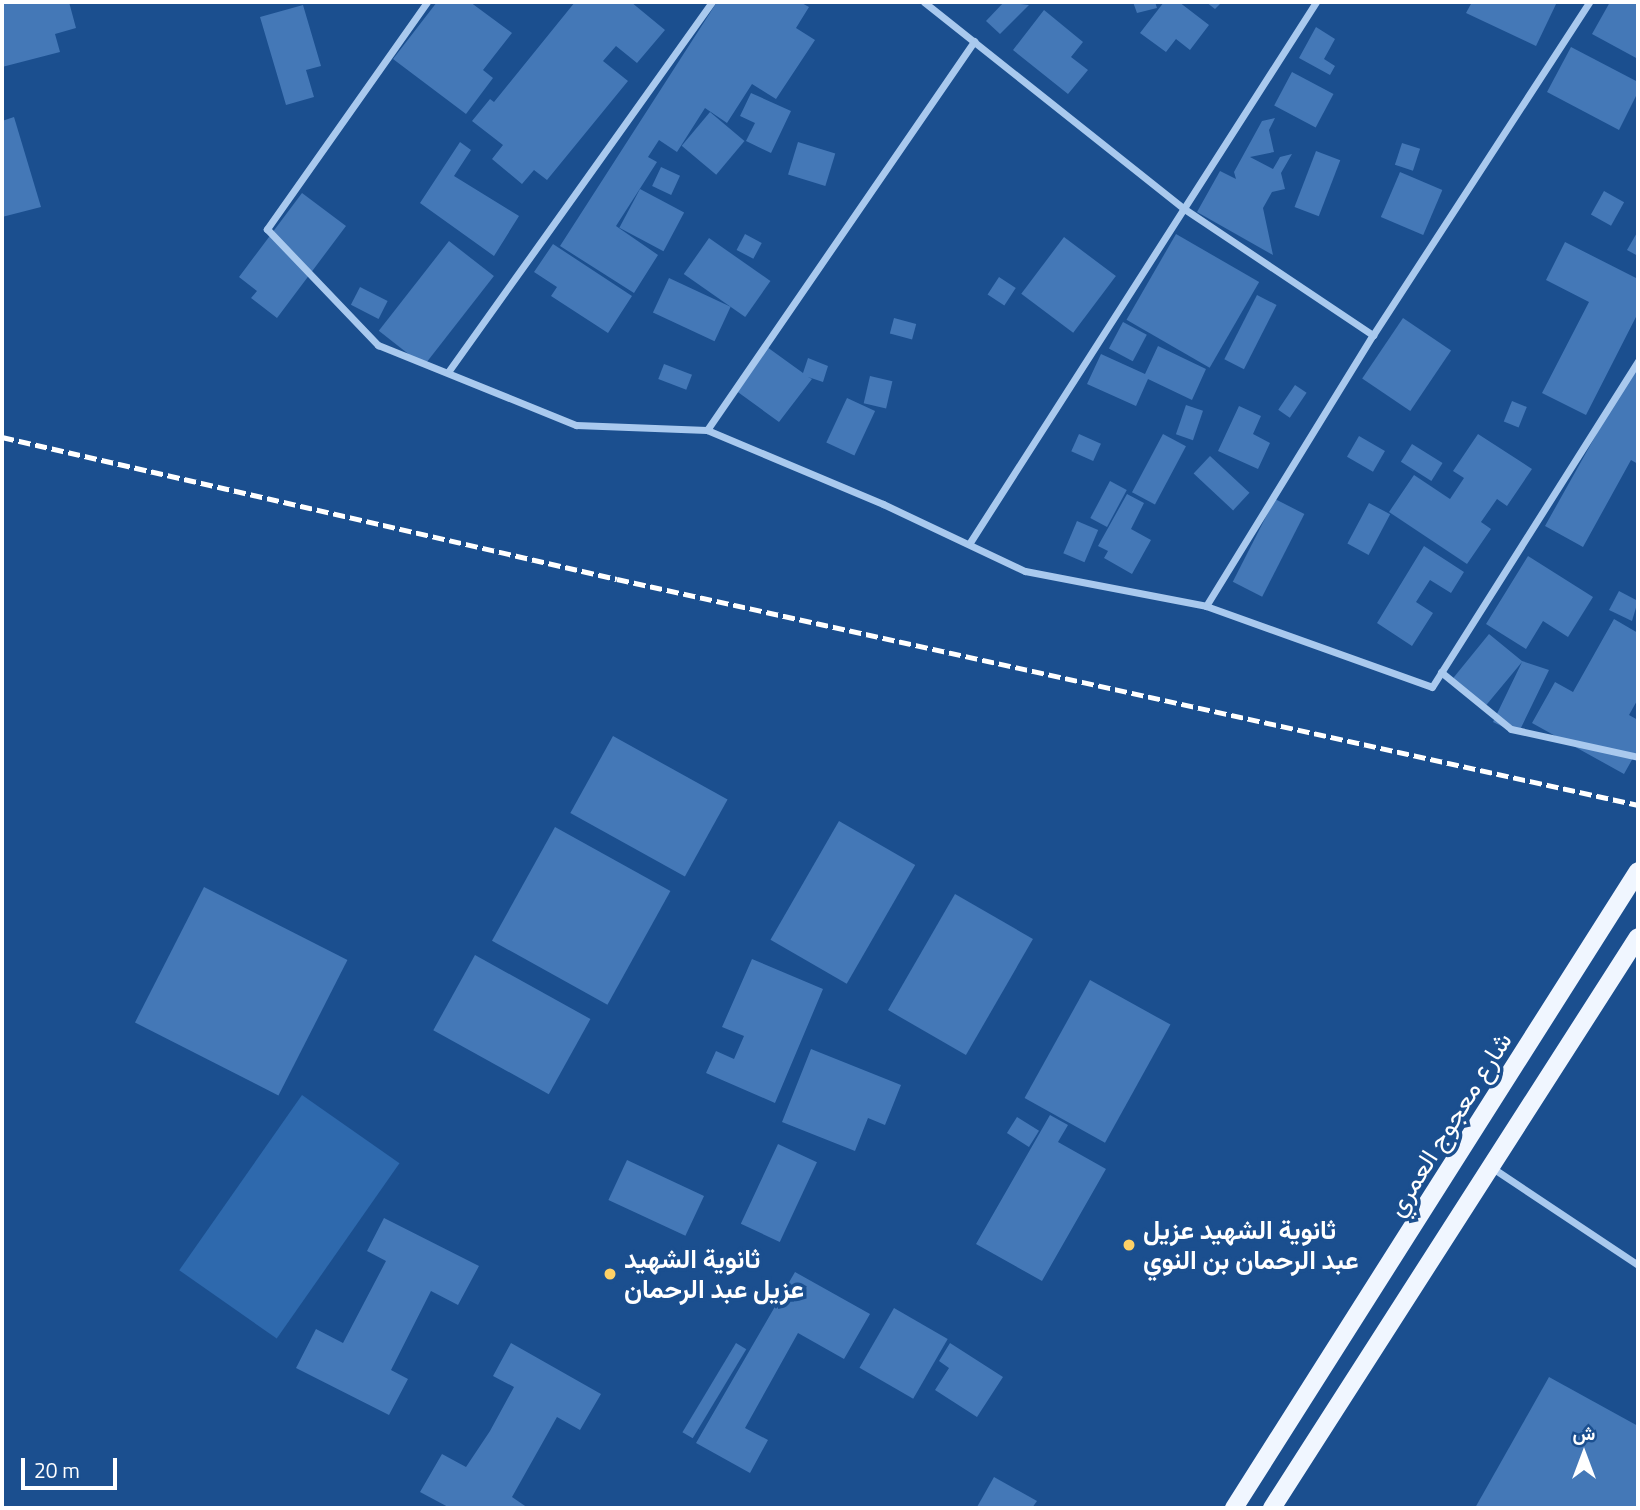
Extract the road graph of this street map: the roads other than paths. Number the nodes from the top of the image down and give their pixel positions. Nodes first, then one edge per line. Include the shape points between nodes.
1 (427, 2) edge
2 (712, 2) edge
3 (924, 2) edge
4 (1317, 2) edge
5 (1589, 2) edge
6 (974, 41) junction
7 (1183, 208) junction
8 (1373, 335) junction
9 (1638, 361) edge
10 (448, 372) junction
11 (707, 430) junction
12 (969, 544) junction
13 (1206, 606) junction
14 (1441, 672) junction
15 (1638, 757) edge
16 (1638, 871) edge
17 (1638, 937) edge
18 (1491, 1167) junction
19 (1638, 1265) edge
20 (1234, 1508) edge
21 (1272, 1508) edge

1 - 10 street via 267,229 378,345
2 - 10 street
3 - 6 street
4 - 7 street
5 - 8 street
6 - 7 street
6 - 11 street
7 - 8 street
7 - 12 street
8 - 13 street
9 - 14 street
10 - 11 street via 576,425
11 - 12 street
12 - 13 street via 1025,571
13 - 14 street via 1432,687
14 - 15 street via 1511,729
16 - 20 main road, شارع معجوج العمري
17 - 18 main road
18 - 19 street
18 - 21 main road

